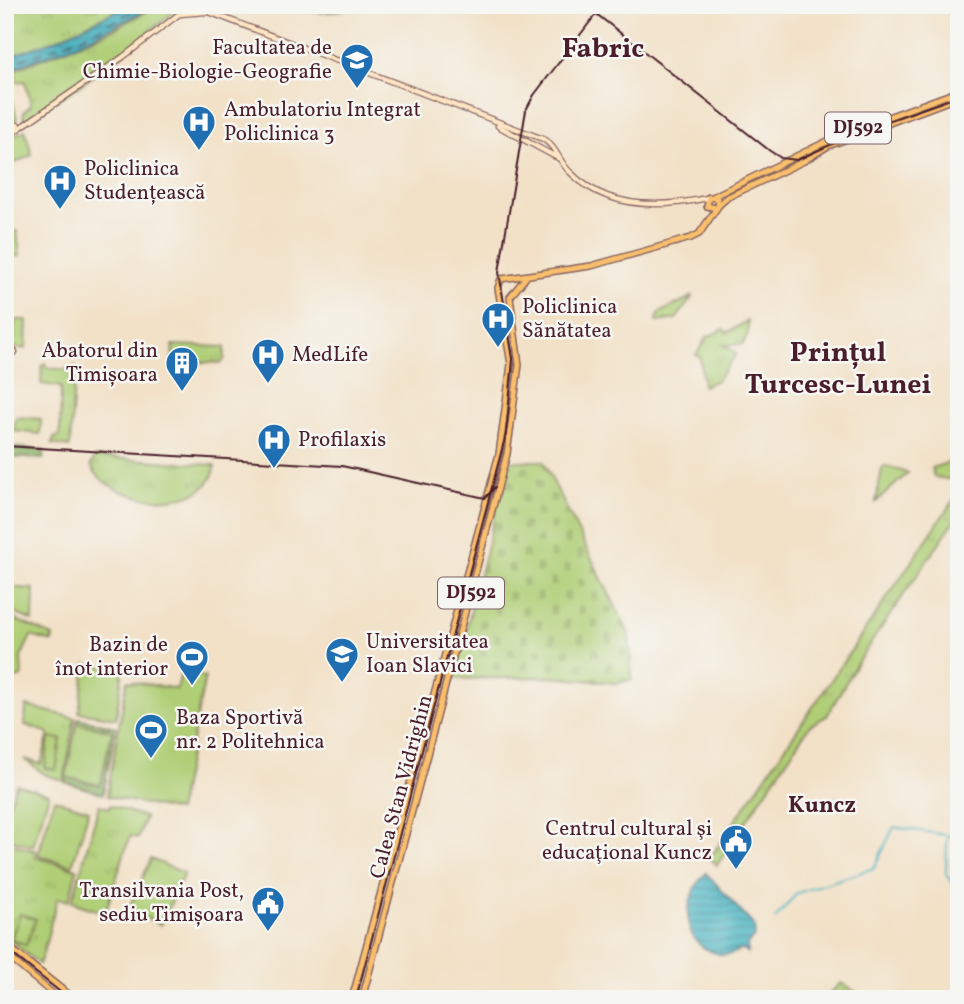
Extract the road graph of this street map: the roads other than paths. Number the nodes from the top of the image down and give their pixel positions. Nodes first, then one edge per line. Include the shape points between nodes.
1 (199, 6) edge
2 (214, 12) junction
3 (179, 15) junction
4 (959, 91) edge
5 (959, 97) edge
6 (485, 119) junction
7 (23, 125) junction
8 (5, 127) edge
9 (5, 133) edge
10 (5, 138) edge
11 (558, 158) junction
12 (711, 197) junction
13 (696, 201) junction
14 (707, 207) junction
15 (718, 207) junction
16 (709, 218) junction
17 (527, 276) junction
18 (5, 280) edge
19 (6, 341) edge
20 (15, 352) dead end
21 (5, 944) edge
22 (5, 954) edge
23 (59, 999) edge
24 (74, 999) edge
25 (352, 999) edge
26 (362, 999) edge

1 - 2 main road
1 - 3 main road
2 - 3 main road
2 - 6 main road
3 - 7 main road
4 - 12 main road, DJ592 via 849,131
5 - 15 main road, DJ592 via 828,146 728,197
6 - 11 main road
6 - 11 main road via 549,142
7 - 8 main road
7 - 9 main road
7 - 10 main road
11 - 13 main road via 582,182 622,200 656,204
12 - 13 main road
12 - 14 main road
12 - 15 main road
13 - 14 main road
14 - 15 main road
14 - 16 main road
15 - 16 main road, DJ592
16 - 17 main road, DJ592 via 691,238 591,266
17 - 25 main road, Calea Stan Vidrighin / DJ592 via 501,279 498,288 511,364 502,437
17 - 26 main road, Calea Stan Vidrighin / DJ592 via 512,292 509,305 518,373 511,432
18 - 19 main road
19 - 20 main road
21 - 24 main road
22 - 23 main road

